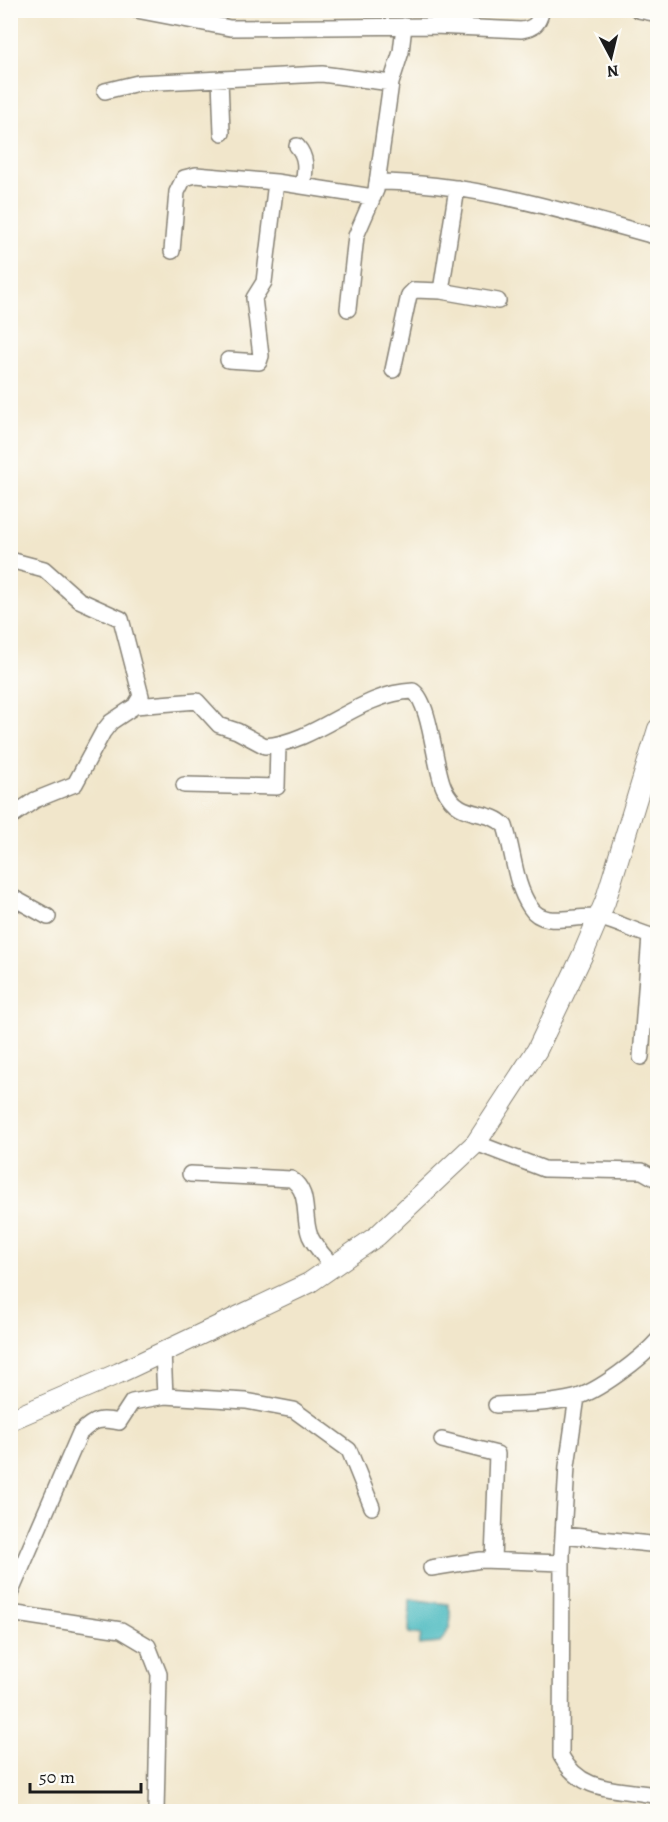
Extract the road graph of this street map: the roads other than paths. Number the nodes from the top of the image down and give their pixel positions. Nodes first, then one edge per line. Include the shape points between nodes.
1 (136, 10) edge
2 (542, 10) edge
3 (638, 10) edge
4 (657, 14) edge
5 (404, 26) junction
6 (220, 79) junction
7 (391, 82) junction
8 (105, 91) dead end
9 (222, 133) dead end
10 (297, 146) dead end
11 (276, 182) junction
12 (303, 186) junction
13 (457, 188) junction
14 (375, 189) junction
15 (657, 237) edge
16 (172, 251) dead end
17 (441, 291) junction
18 (498, 301) dead end
19 (348, 309) dead end
20 (228, 360) dead end
21 (393, 370) dead end
22 (10, 560) edge
23 (135, 706) junction
24 (657, 729) edge
25 (278, 745) junction
26 (184, 785) dead end
27 (10, 817) edge
28 (10, 896) edge
29 (48, 917) dead end
30 (598, 918) junction
31 (654, 937) edge
32 (641, 1057) dead end
33 (476, 1143) junction
34 (190, 1174) dead end
35 (657, 1179) edge
36 (333, 1267) junction
37 (657, 1340) edge
38 (164, 1352) junction
39 (165, 1396) junction
40 (577, 1397) junction
41 (496, 1405) dead end
42 (10, 1420) edge
43 (442, 1440) dead end
44 (372, 1507) dead end
45 (562, 1534) junction
46 (650, 1545) dead end
47 (494, 1560) junction
48 (562, 1563) junction
49 (431, 1568) dead end
50 (10, 1594) edge
51 (10, 1612) edge
52 (657, 1796) edge
53 (156, 1812) edge

1 - 5 street via 230,28
2 - 5 street via 533,28 521,30
3 - 4 street
5 - 7 street
6 - 7 street via 322,74
6 - 8 street via 138,83
6 - 9 street
7 - 14 street
10 - 12 street via 306,162
11 - 12 street
11 - 16 street via 196,175 184,178 177,192
11 - 20 street via 264,282 254,298 261,356 254,363
12 - 14 street
13 - 14 street via 408,182
13 - 15 street via 503,196
13 - 17 street
14 - 19 street via 356,236
17 - 18 street
17 - 21 street via 414,290 409,295
22 - 23 street via 44,569 80,600 121,619 141,690
23 - 25 street via 197,702 219,725 259,744
23 - 27 street via 103,732 75,784 35,800
24 - 30 street
25 - 26 street via 277,786
25 - 30 street via 367,704 413,691 422,701 445,790 459,808 505,826 519,883 530,908 547,919
28 - 29 street
30 - 31 street
30 - 33 street via 537,1050
31 - 32 street
33 - 35 street via 544,1169 642,1172
33 - 36 street via 377,1236
34 - 36 street via 291,1179 299,1184 310,1237
36 - 38 street
37 - 40 street via 644,1356
38 - 39 street
38 - 42 street
39 - 44 street via 246,1401 294,1410 349,1450
39 - 50 street via 132,1402 119,1422 101,1418 80,1433
40 - 41 street
40 - 45 street
43 - 47 street via 497,1454
45 - 46 street
45 - 48 street
47 - 48 street
47 - 49 street
48 - 52 street via 561,1756 573,1773 594,1787
51 - 53 street via 121,1630 148,1646 159,1674

